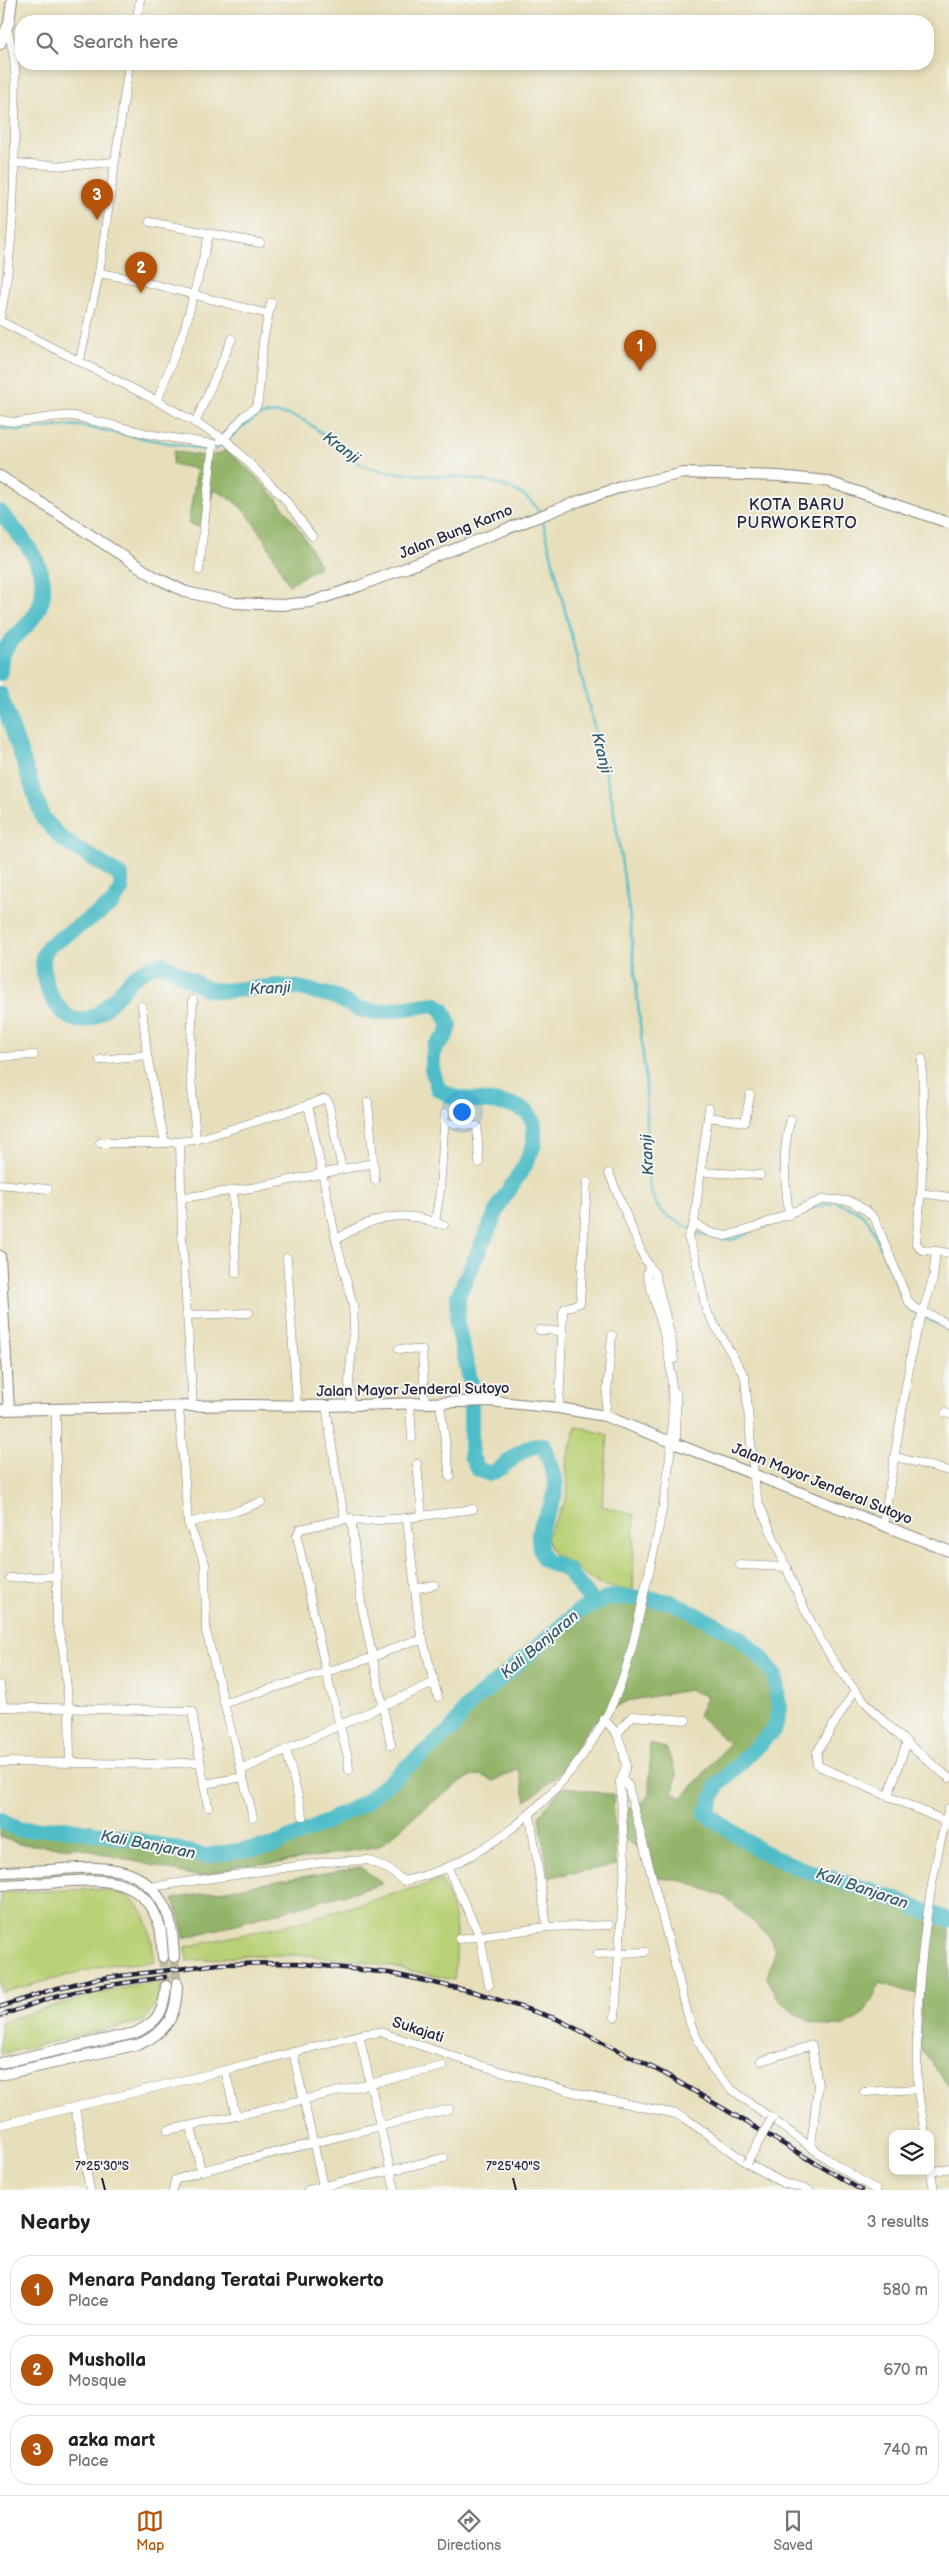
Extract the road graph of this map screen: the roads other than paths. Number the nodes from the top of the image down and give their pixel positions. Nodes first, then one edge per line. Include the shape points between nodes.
1 (12, 0) edge
2 (140, 0) edge
3 (137, 15) edge
4 (7, 29) junction
5 (15, 43) edge
6 (0, 44) edge
7 (16, 70) edge
8 (128, 70) edge
9 (113, 162) junction
10 (14, 163) junction
11 (150, 222) dead end
12 (209, 235) junction
13 (260, 244) dead end
14 (99, 273) junction
15 (195, 294) junction
16 (271, 303) dead end
17 (268, 314) junction
18 (0, 320) edge
19 (232, 339) dead end
20 (80, 360) junction
21 (157, 400) junction
22 (0, 420) edge
23 (195, 423) junction
24 (225, 440) junction
25 (213, 448) junction
26 (0, 476) edge
27 (949, 523) edge
28 (312, 536) dead end
29 (199, 570) dead end
30 (193, 1000) dead end
31 (142, 1006) dead end
32 (34, 1055) dead end
33 (147, 1055) junction
34 (0, 1057) edge
35 (922, 1059) dead end
36 (100, 1060) dead end
37 (750, 1095) dead end
38 (368, 1102) dead end
39 (308, 1105) junction
40 (445, 1113) dead end
41 (791, 1119) dead end
42 (445, 1123) junction
43 (196, 1140) junction
44 (180, 1142) junction
45 (100, 1143) dead end
46 (165, 1143) junction
47 (373, 1163) junction
48 (479, 1163) dead end
49 (342, 1169) junction
50 (702, 1172) junction
51 (321, 1173) junction
52 (609, 1173) dead end
53 (760, 1175) dead end
54 (376, 1180) dead end
55 (587, 1182) dead end
56 (0, 1184) edge
57 (48, 1189) dead end
58 (233, 1190) junction
59 (921, 1193) junction
60 (949, 1197) edge
61 (181, 1198) junction
62 (789, 1214) junction
63 (434, 1223) junction
64 (444, 1225) dead end
65 (692, 1227) junction
66 (336, 1240) junction
67 (936, 1251) junction
68 (949, 1253) edge
69 (0, 1256) edge
70 (287, 1258) dead end
71 (236, 1273) dead end
72 (2, 1309) edge
73 (249, 1313) dead end
74 (922, 1314) junction
75 (186, 1315) junction
76 (949, 1324) edge
77 (539, 1330) dead end
78 (562, 1330) junction
79 (612, 1335) dead end
80 (399, 1349) dead end
81 (442, 1403) junction
82 (410, 1404) junction
83 (425, 1404) junction
84 (297, 1405) junction
85 (351, 1405) junction
86 (326, 1406) junction
87 (193, 1407) junction
88 (179, 1408) junction
89 (559, 1408) junction
90 (5, 1409) edge
91 (56, 1409) junction
92 (605, 1416) junction
93 (412, 1438) dead end
94 (674, 1443) junction
95 (896, 1457) junction
96 (417, 1464) dead end
97 (949, 1471) edge
98 (754, 1473) junction
99 (450, 1477) dead end
100 (261, 1502) dead end
101 (473, 1509) dead end
102 (422, 1516) junction
103 (348, 1518) junction
104 (407, 1518) junction
105 (188, 1523) junction
106 (883, 1526) junction
107 (949, 1551) edge
108 (740, 1564) dead end
109 (787, 1567) junction
110 (56, 1576) junction
111 (10, 1578) dead end
112 (434, 1585) dead end
113 (414, 1590) junction
114 (423, 1640) junction
115 (371, 1658) junction
116 (326, 1672) junction
117 (433, 1683) junction
118 (0, 1685) edge
119 (855, 1690) junction
120 (438, 1697) dead end
121 (225, 1703) junction
122 (383, 1705) junction
123 (1, 1707) edge
124 (69, 1709) junction
125 (604, 1719) junction
126 (686, 1720) dead end
127 (340, 1724) junction
128 (617, 1734) junction
129 (907, 1742) junction
130 (391, 1746) dead end
131 (286, 1749) junction
132 (0, 1762) edge
133 (70, 1762) junction
134 (200, 1762) junction
135 (348, 1770) dead end
136 (242, 1774) junction
137 (949, 1778) edge
138 (620, 1782) junction
139 (204, 1784) junction
140 (888, 1796) junction
141 (208, 1807) dead end
142 (949, 1808) edge
143 (530, 1815) junction
144 (303, 1816) dead end
145 (253, 1817) dead end
146 (945, 1821) junction
147 (448, 1869) junction
148 (0, 1872) edge
149 (0, 1885) edge
150 (150, 1887) junction
151 (608, 1925) dead end
152 (548, 1928) junction
153 (480, 1936) junction
154 (459, 1939) dead end
155 (645, 1952) dead end
156 (597, 1954) dead end
157 (619, 1954) junction
158 (174, 1956) tunnel mouth
159 (163, 1957) tunnel mouth
160 (177, 1983) tunnel mouth
161 (489, 1985) dead end
162 (166, 1986) tunnel mouth
163 (615, 2017) dead end
164 (359, 2035) junction
165 (293, 2052) junction
166 (761, 2061) dead end
167 (0, 2063) edge
168 (443, 2066) dead end
169 (225, 2070) junction
170 (0, 2075) edge
171 (369, 2082) junction
172 (918, 2090) junction
173 (864, 2092) dead end
174 (303, 2099) junction
175 (75, 2108) junction
176 (449, 2109) dead end
177 (236, 2116) junction
178 (772, 2118) junction
179 (0, 2125) edge
180 (191, 2126) junction
181 (380, 2126) junction
182 (168, 2130) dead end
183 (924, 2130) edge
184 (314, 2143) junction
185 (811, 2146) junction
186 (444, 2158) dead end
187 (746, 2163) junction
188 (949, 2168) edge
189 (934, 2170) edge
190 (200, 2171) junction
191 (391, 2171) junction
192 (932, 2175) edge
193 (346, 2180) junction
194 (323, 2186) junction
195 (790, 2187) edge
196 (90, 2190) edge
197 (173, 2190) edge
198 (308, 2190) edge
199 (349, 2190) edge
200 (395, 2190) edge
201 (809, 2190) edge
202 (876, 2190) edge
203 (934, 2190) edge

1 - 4 main road
2 - 3 street
4 - 5 street
4 - 6 main road
7 - 10 street
8 - 9 street
9 - 10 street via 67,166
9 - 14 street
10 - 18 street via 7,286
11 - 12 street
12 - 13 street
12 - 15 street
14 - 15 street
14 - 20 street
15 - 17 street
15 - 21 street
16 - 17 street
17 - 24 street via 258,402
18 - 20 street
19 - 23 street
20 - 21 street
21 - 23 street
22 - 25 street via 28,422 74,416
23 - 24 street
24 - 25 street
24 - 28 street via 284,498
25 - 29 street
26 - 27 main road, Jalan Bung Karno via 155,577 186,592 235,603 282,605 311,602 624,486 684,473 826,481
30 - 43 street via 190,1064
31 - 33 street
32 - 34 street
33 - 36 street
33 - 46 street
35 - 59 street via 924,1135
37 - 50 street via 745,1122 708,1113
38 - 47 street
39 - 43 street
39 - 49 street via 324,1099 328,1101
39 - 51 street
40 - 42 street
41 - 62 street via 784,1169
42 - 48 street via 477,1126
42 - 63 street
43 - 44 street
44 - 46 street
44 - 61 street
45 - 46 street
47 - 49 street
47 - 54 street
49 - 51 street
50 - 53 street
50 - 65 street
51 - 58 street
51 - 66 street
52 - 94 street via 655,1274 671,1337 676,1374
55 - 78 street via 580,1303 563,1310
56 - 57 street
58 - 61 street
58 - 71 street
59 - 60 street
59 - 67 street via 916,1243 922,1250
61 - 75 street
62 - 65 street via 726,1236
62 - 74 street via 824,1199 850,1201 867,1211 880,1230 907,1299
63 - 64 street
63 - 66 street via 415,1217 394,1216 366,1223
65 - 98 street via 688,1237 706,1310 745,1377
66 - 85 street via 353,1305
67 - 68 street
67 - 74 street via 933,1279
69 - 72 main road
70 - 84 street
72 - 90 main road
73 - 75 street
74 - 76 street
74 - 95 street via 913,1344
75 - 87 street
77 - 78 street
78 - 89 street
79 - 92 street
80 - 83 street via 422,1350
81 - 83 main road, Jalan Mayor Jenderal Sutoyo
81 - 89 main road, Jalan Mayor Jenderal Sutoyo via 490,1401
81 - 99 street
82 - 83 main road, Jalan Mayor Jenderal Sutoyo
82 - 85 main road, Jalan Mayor Jenderal Sutoyo
82 - 93 street
84 - 86 main road, Jalan Mayor Jenderal Sutoyo
84 - 87 main road, Jalan Mayor Jenderal Sutoyo
85 - 86 main road, Jalan Mayor Jenderal Sutoyo
86 - 103 street via 338,1486
87 - 88 main road, Jalan Mayor Jenderal Sutoyo
88 - 91 main road, Jalan Mayor Jenderal Sutoyo
88 - 105 street
89 - 92 main road, Jalan Mayor Jenderal Sutoyo
90 - 91 main road, Jalan Mayor Jenderal Sutoyo
91 - 110 street
92 - 94 main road, Jalan Mayor Jenderal Sutoyo
94 - 98 main road, Jalan Mayor Jenderal Sutoyo
94 - 125 street via 658,1533 636,1625 617,1694
95 - 97 street
95 - 106 street
96 - 102 street
98 - 106 main road, Jalan Mayor Jenderal Sutoyo
98 - 109 street via 759,1504
100 - 105 street
101 - 102 street
102 - 104 street
103 - 104 street
103 - 115 street
103 - 116 street via 300,1529 297,1533
104 - 113 street
105 - 121 street via 205,1564 206,1631
106 - 107 main road, Jalan Mayor Jenderal Sutoyo
108 - 109 street
109 - 119 street via 816,1631
110 - 111 street
110 - 124 street via 58,1635 63,1649
112 - 113 street
113 - 114 street
114 - 115 street
114 - 117 street
115 - 116 street
115 - 122 street
116 - 121 street
116 - 127 street
117 - 120 street
117 - 122 street
118 - 123 street
119 - 129 street
119 - 140 street via 817,1752 817,1764
121 - 136 street
122 - 127 street
122 - 130 street
123 - 124 street
124 - 133 street
124 - 134 street via 192,1710
125 - 128 street
125 - 143 street via 579,1758
126 - 128 street via 632,1716
127 - 131 street
127 - 135 street
128 - 138 street via 625,1757 625,1772
129 - 137 street
129 - 140 street
131 - 136 street
131 - 144 street
132 - 133 street
133 - 134 street
134 - 139 street
136 - 139 street
136 - 145 street
138 - 157 street via 625,1861
138 - 178 street via 628,1785 690,2022 701,2048 724,2084
139 - 141 street
140 - 146 street
142 - 146 street
143 - 147 street via 483,1850
143 - 152 street
146 - 172 street via 927,1920 920,1984
147 - 150 street via 404,1881 368,1860 326,1862
147 - 153 street
148 - 150 main road via 103,1867 137,1877
149 - 159 main road via 94,1879 128,1886 142,1896 160,1927
150 - 158 main road via 170,1920
151 - 152 street
152 - 153 street
153 - 154 street
153 - 161 street
155 - 157 street
156 - 157 street
157 - 163 street
160 - 170 main road via 176,2008 156,2036 140,2044
162 - 167 main road via 164,2007 152,2025 136,2033
164 - 165 street, Sukajati
164 - 171 street
164 - 187 street, Sukajati via 380,2032 552,2086 676,2114
165 - 169 street, Sukajati
165 - 174 street
166 - 185 street via 812,2045 818,2086
168 - 171 street
169 - 175 street, Sukajati
169 - 177 street
171 - 174 street
171 - 181 street
172 - 173 street
172 - 183 street
174 - 177 street
174 - 184 street
175 - 179 street, Sukajati
175 - 196 street
176 - 181 street
177 - 180 street
178 - 185 street
178 - 187 street, bridge
180 - 182 street
180 - 190 street
181 - 184 street
181 - 191 street
184 - 190 street
184 - 194 street
185 - 202 street
186 - 191 street
187 - 195 street, Sukajati
188 - 189 street
190 - 197 street via 175,2180
191 - 193 street
191 - 200 street
192 - 203 street
193 - 194 street
193 - 199 street
194 - 198 street
195 - 201 street, Sukajati

